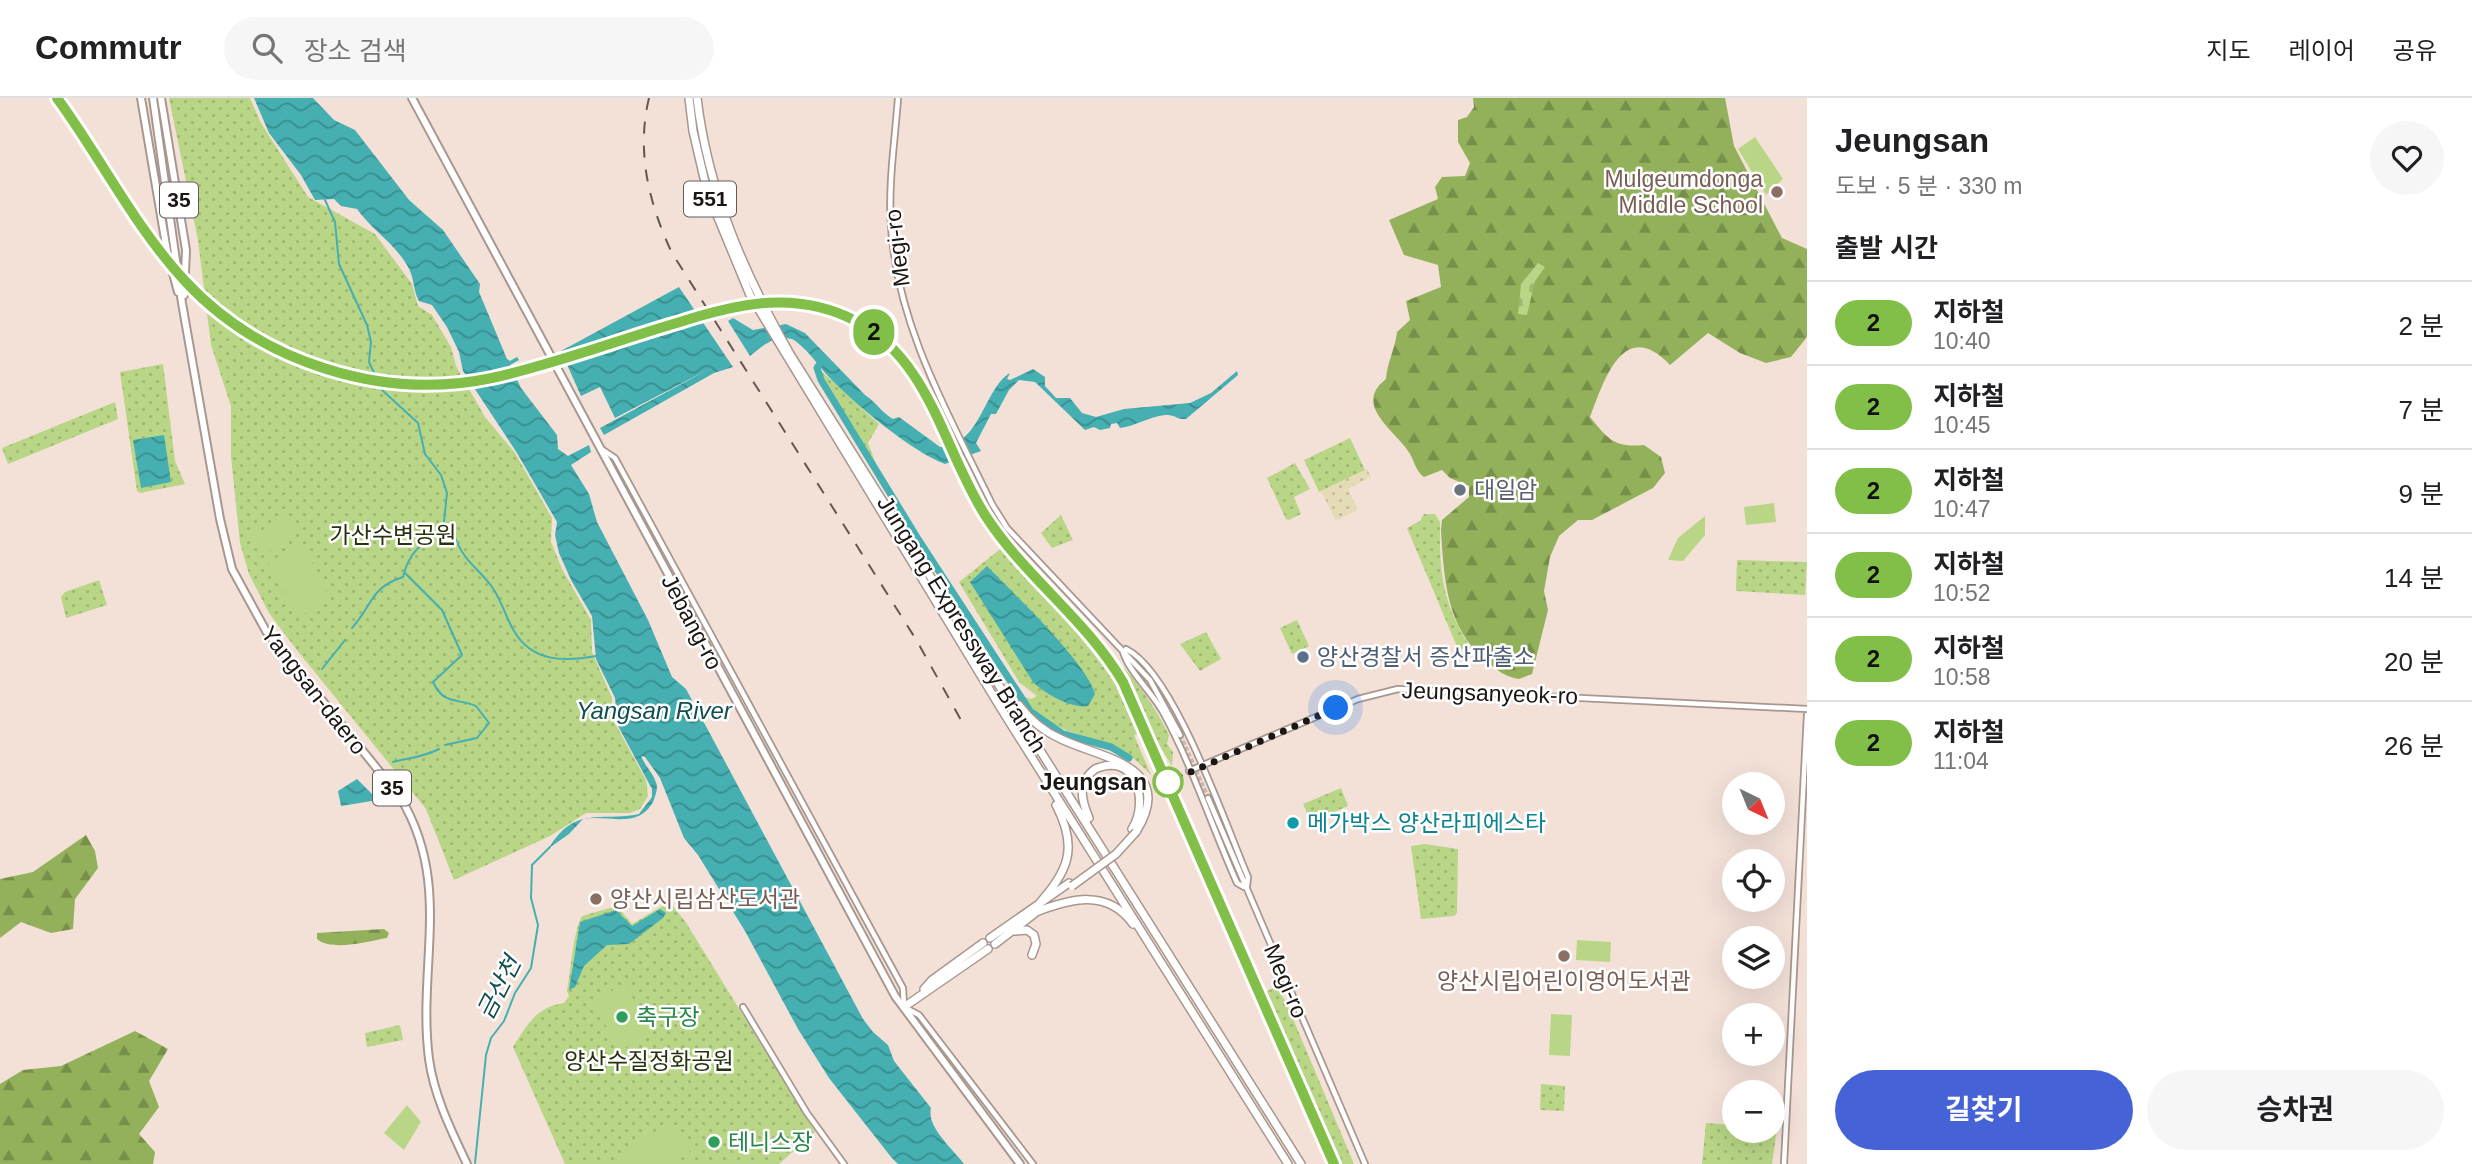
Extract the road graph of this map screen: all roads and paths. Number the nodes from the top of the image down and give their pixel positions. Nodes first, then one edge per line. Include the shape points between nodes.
1 (141, 98) edge
2 (153, 98) edge
3 (161, 98) edge
4 (412, 98) edge
5 (689, 98) edge
6 (697, 98) edge
7 (898, 98) edge
8 (752, 294) junction
9 (182, 303) junction
10 (786, 353) junction
11 (596, 445) junction
12 (929, 570) junction
13 (1122, 648) junction
14 (1807, 709) edge
15 (1807, 715) edge
16 (1180, 735) tunnel mouth
17 (1188, 736) junction
18 (1021, 740) junction
19 (1177, 743) junction
20 (1201, 766) junction
21 (1189, 771) junction
22 (1212, 794) junction
23 (1201, 798) junction
24 (1208, 798) tunnel mouth
25 (1134, 830) junction
26 (430, 884) junction
27 (1247, 888) junction
28 (1131, 892) junction
29 (438, 897) dead end
30 (1037, 909) junction
31 (1011, 932) junction
32 (985, 946) dead end
33 (1032, 955) dead end
34 (743, 1007) dead end
35 (904, 1007) junction
36 (1214, 1048) junction
37 (467, 1164) edge
38 (844, 1164) edge
39 (1020, 1164) edge
40 (1033, 1164) edge
41 (1287, 1164) edge
42 (1300, 1164) edge
43 (1365, 1164) edge
44 (1784, 1164) edge

1 - 9 main road, 35 via 167,251
2 - 9 main road, 35
3 - 9 main road, 35 via 186,250
4 - 11 main road, Jebang-ro
5 - 8 highway, Jungang Expressway Branch / 551 via 707,191
6 - 8 highway, Jungang Expressway Branch / 551 via 720,208
7 - 13 street, Megi-ro via 891,198 898,276 916,343 1007,528
8 - 10 highway, Jungang Expressway Branch / 551
9 - 26 main road, Yangsan-daero / 35 via 224,537 240,587 266,631 400,797 415,825
10 - 12 highway, Jungang Expressway Branch / 551
10 - 18 highway, Jungang Expressway Branch / 551
11 - 35 main road, Jebang-ro
11 - 35 street via 615,458 903,988
12 - 25 highway via 1034,722 1062,740 1115,757 1136,772 1146,799 1144,816
12 - 28 highway, Jungang Expressway Branch / 551
13 - 16 street via 1150,680
13 - 17 street via 1155,677
13 - 19 street via 1126,662 1156,699
14 - 20 street, Jeungsanyeok-ro via 1398,690 1358,699
15 - 44 street
17 - 19 street
17 - 20 street
18 - 30 highway via 1064,819 1069,839 1063,874
18 - 36 highway, Jungang Expressway Branch / 551
19 - 21 street
20 - 21 street, Jeungsanyeok-ro
20 - 22 street
21 - 23 street
22 - 23 street
22 - 27 street via 1248,877
23 - 27 street via 1237,883
24 - 27 street, Megi-ro
25 - 28 highway via 1141,808 1134,778 1114,766 1095,769 1082,787 1083,805
25 - 30 highway, bridge via 1116,854
26 - 29 main road
26 - 37 main road, Yangsan-daero / 35 via 429,1058 440,1103
27 - 43 street, Megi-ro
28 - 42 highway, Jungang Expressway Branch / 551
30 - 31 highway
30 - 31 highway via 993,941
30 - 36 highway via 1086,898 1118,909 1139,933
31 - 33 highway via 1027,930 1034,935 1037,944
32 - 35 highway
34 - 38 street via 807,1113
35 - 39 main road, Jebang-ro
35 - 40 street via 919,1015
36 - 41 highway, Jungang Expressway Branch / 551

